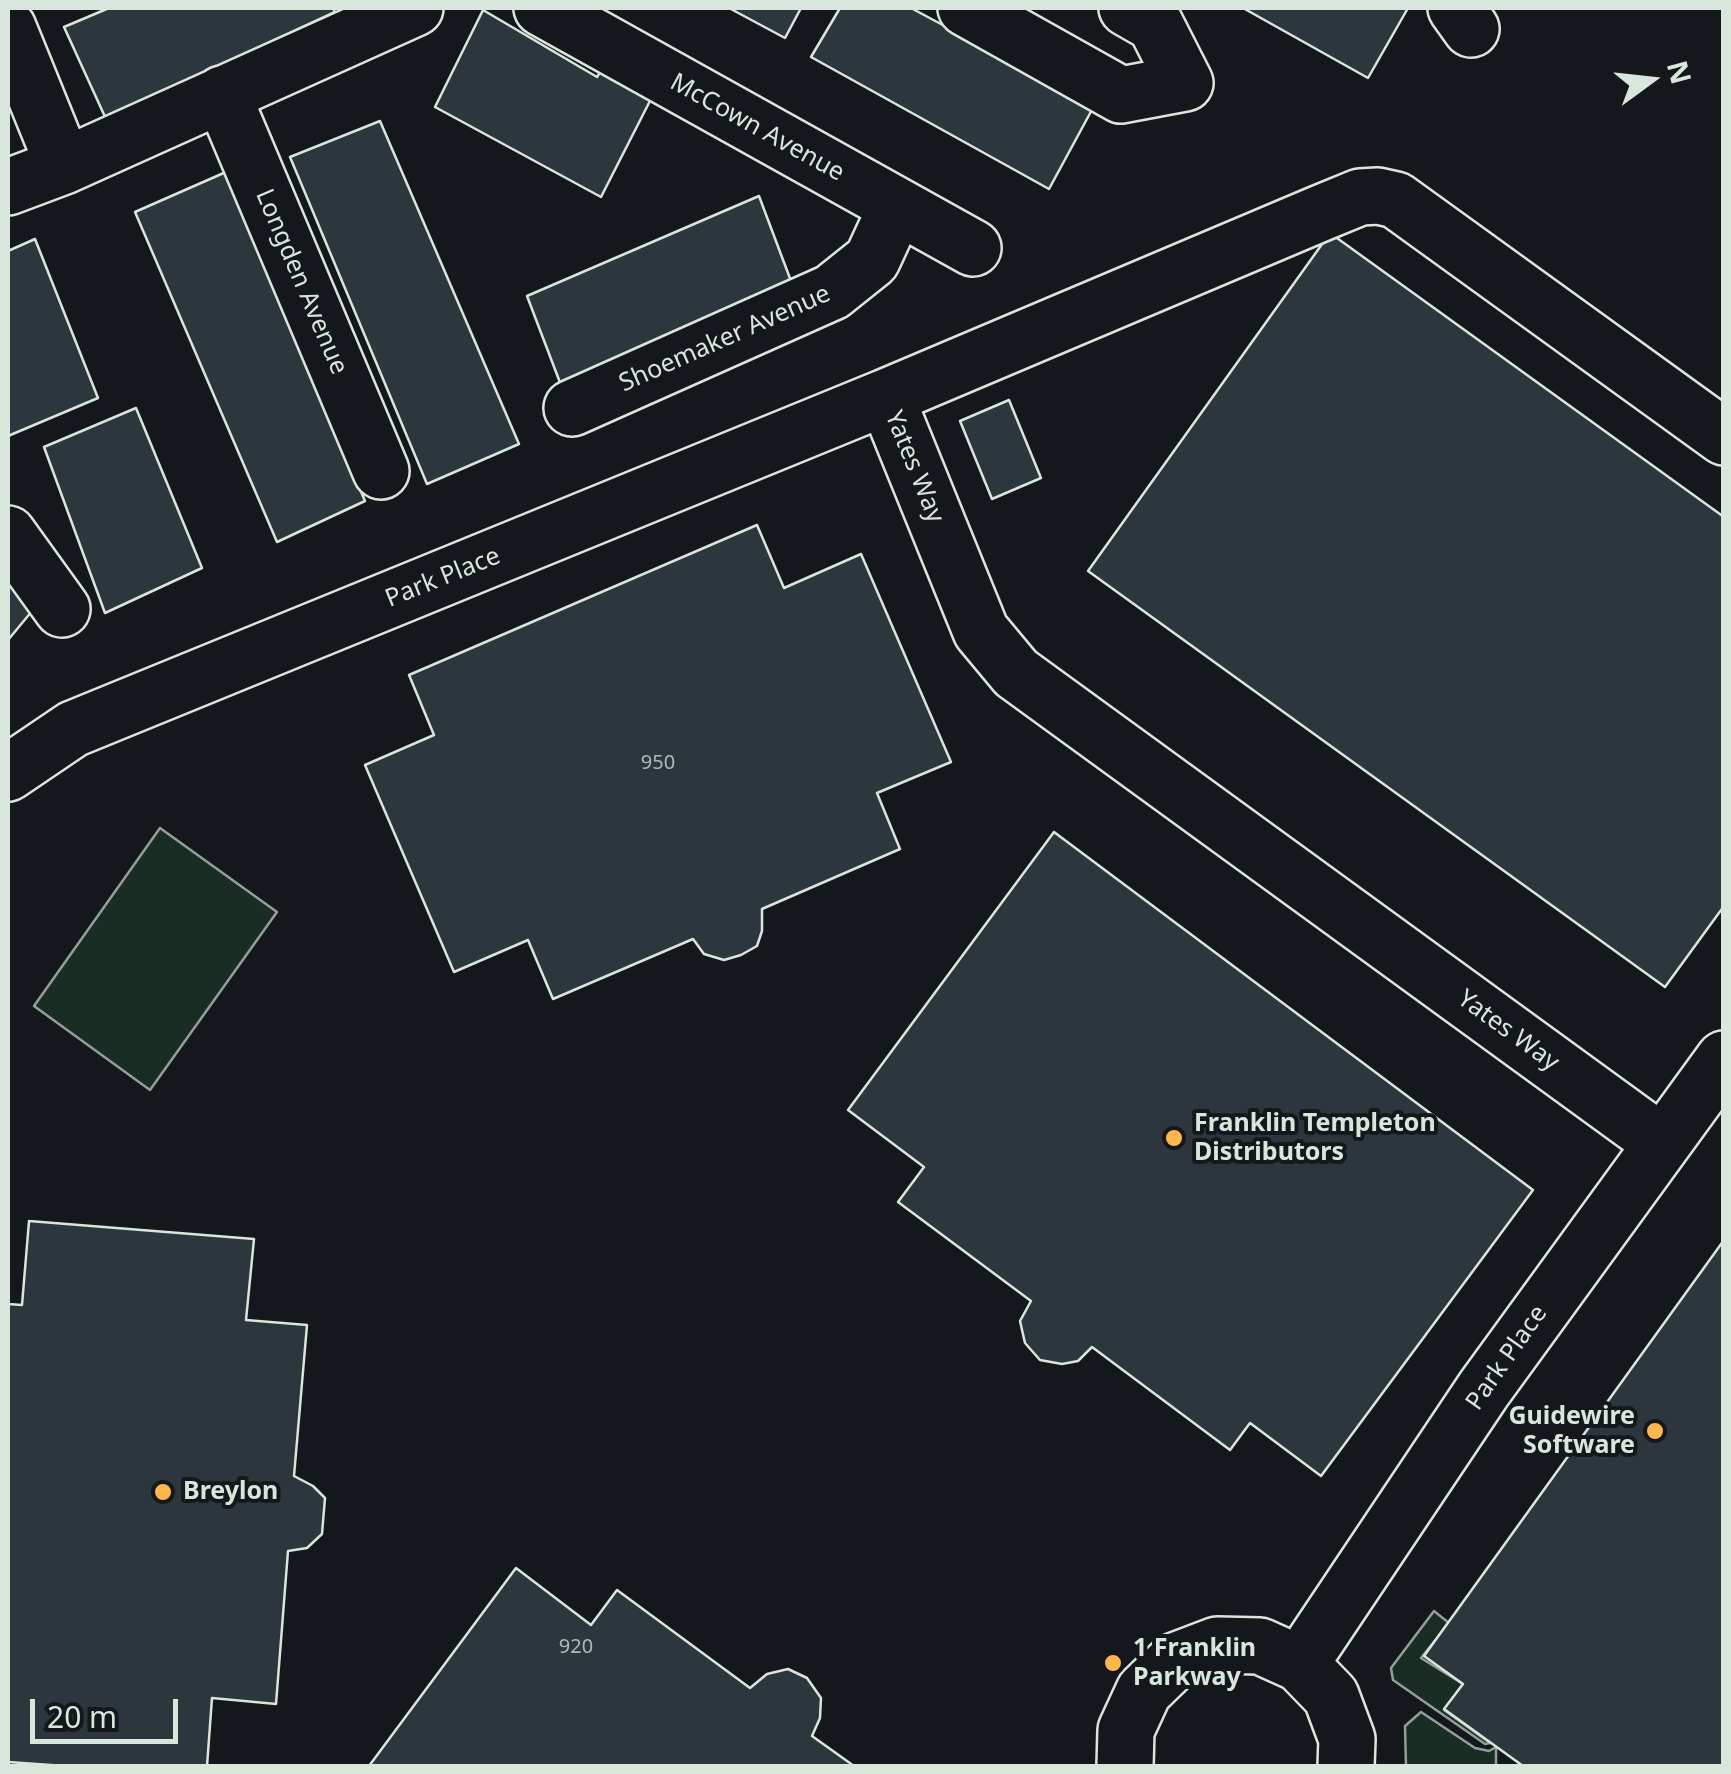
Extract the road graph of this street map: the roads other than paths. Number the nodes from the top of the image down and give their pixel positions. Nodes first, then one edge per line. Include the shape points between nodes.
1 (415, 8) edge
2 (542, 8) edge
3 (966, 8) edge
4 (1127, 8) edge
5 (8, 28) edge
6 (222, 94) junction
7 (64, 166) junction
8 (8, 187) edge
9 (898, 206) junction
10 (973, 248) dead end
11 (886, 398) junction
12 (572, 408) dead end
13 (1724, 437) edge
14 (381, 471) dead end
15 (8, 534) edge
16 (62, 609) dead end
17 (8, 773) edge
18 (1724, 1059) edge
19 (1662, 1143) junction
20 (1300, 1664) junction
21 (1125, 1766) edge
22 (1346, 1766) edge

1 - 6 street
2 - 9 street, McCown Avenue
3 - 4 street via 1121,96 1185,83 1155,24
5 - 7 street
6 - 7 street
6 - 14 street, Longden Avenue
7 - 8 street
9 - 10 street, McCown Avenue
9 - 12 street, Shoemaker Avenue via 872,260 832,292
11 - 13 street, Yates Way via 1360,197 1378,196 1396,200
11 - 17 street, Park Place via 73,729
11 - 19 street, Yates Way via 981,632 996,654
15 - 16 street
18 - 19 street, Park Place
19 - 20 street, Park Place via 1484,1389
20 - 21 street via 1260,1646 1232,1645 1176,1661 1144,1691 1126,1730
20 - 22 street via 1332,1696 1347,1739

